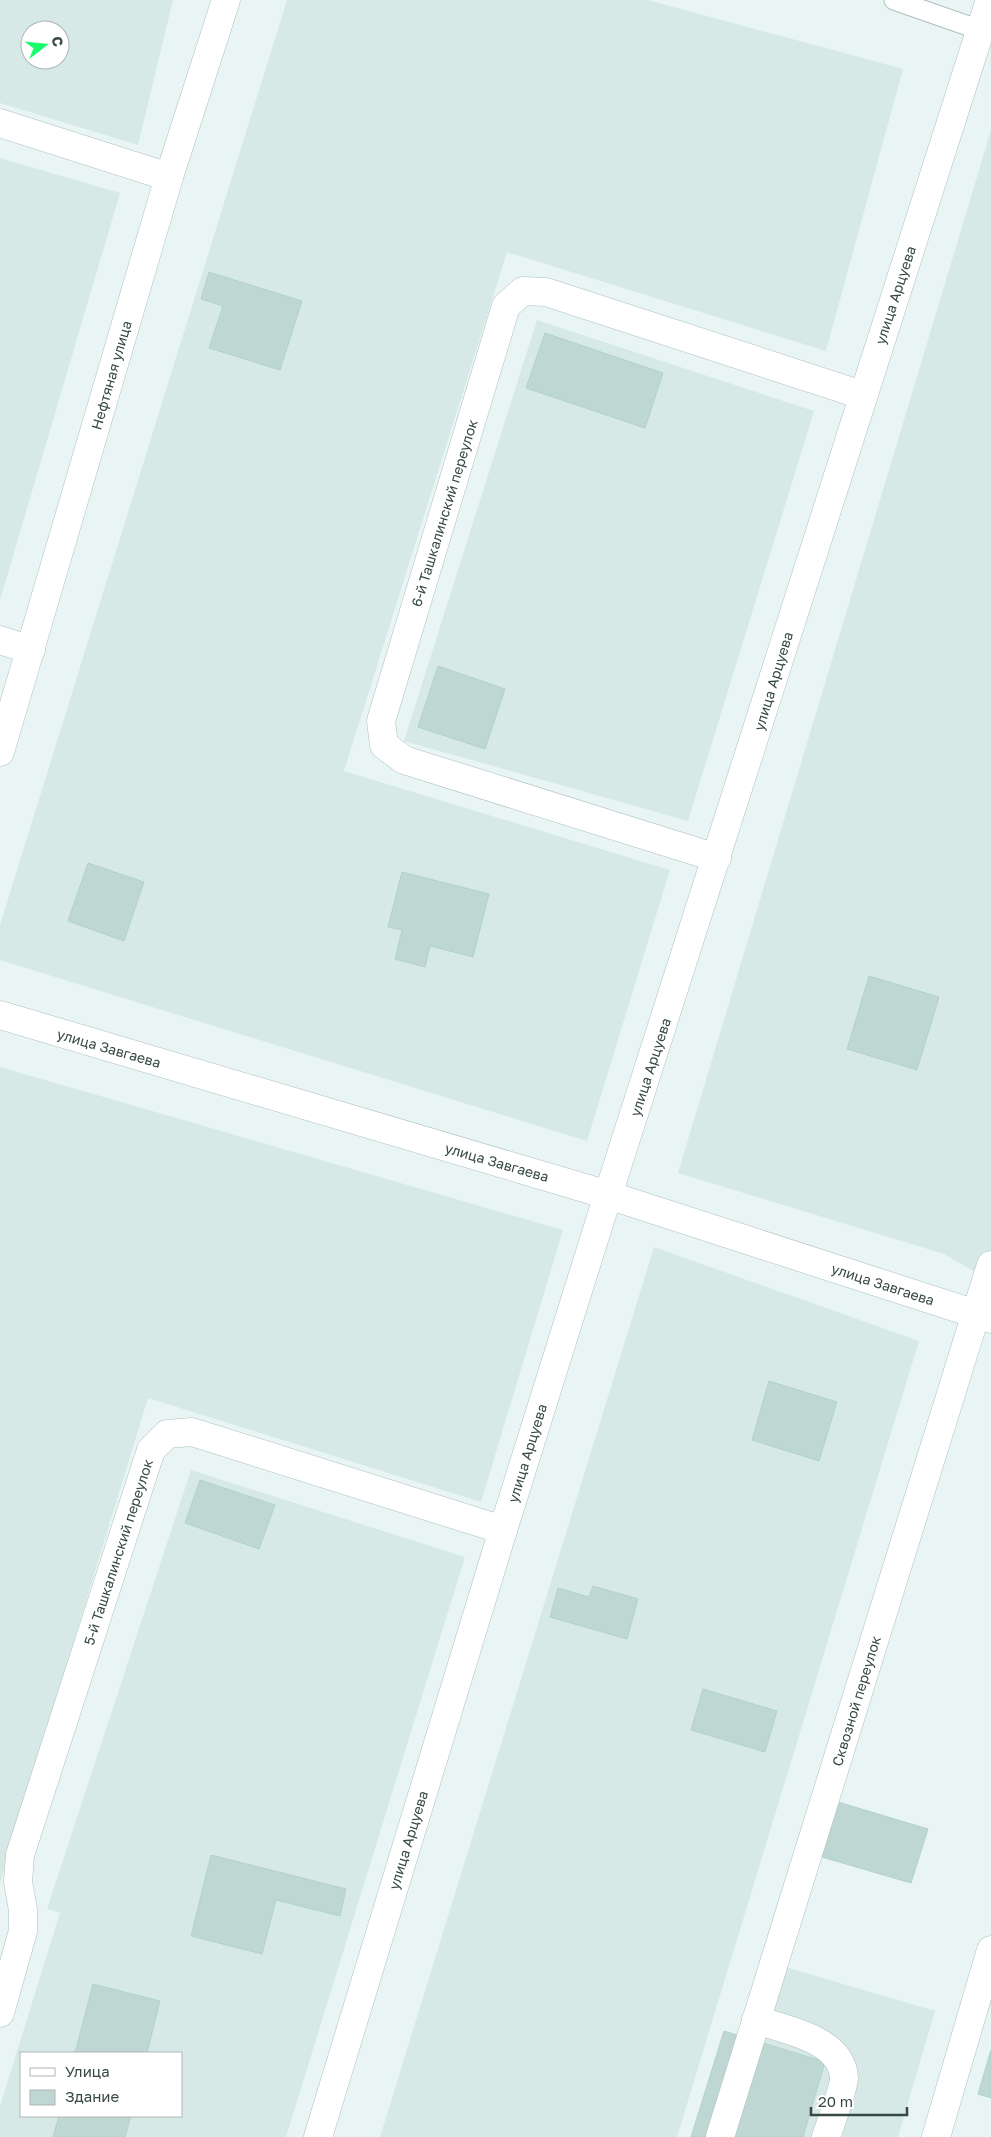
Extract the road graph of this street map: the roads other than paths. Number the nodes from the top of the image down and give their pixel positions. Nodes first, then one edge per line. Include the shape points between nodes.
1 (226, 0) edge
2 (894, 0) edge
3 (990, 0) edge
4 (980, 30) junction
5 (0, 123) edge
6 (170, 177) junction
7 (862, 395) junction
8 (0, 640) edge
9 (31, 650) junction
10 (0, 752) edge
11 (717, 858) junction
12 (0, 1016) edge
13 (608, 1195) junction
14 (991, 1265) edge
15 (984, 1317) edge
16 (503, 1530) junction
17 (991, 1950) edge
18 (0, 2013) edge
19 (756, 2020) junction
20 (318, 2137) edge
21 (720, 2137) edge
22 (826, 2137) edge
23 (936, 2137) edge

1 - 6 street, Нефтяная улица
2 - 4 lane
3 - 4 street, улица Арцуева
4 - 7 street, улица Арцуева
5 - 6 street
6 - 9 street, Нефтяная улица
7 - 11 street, улица Арцуева
7 - 11 street, 6-й Ташкалинский переулок via 546,292 523,291 506,306 381,721 384,745 404,760
8 - 9 street
9 - 10 street, Нефтяная улица
11 - 13 street, улица Арцуева
12 - 13 street, улица Завгаева
13 - 15 street, улица Завгаева
13 - 16 street, улица Арцуева
14 - 15 street, Сквозной переулок
15 - 19 street, Сквозной переулок
16 - 18 street, 5-й Ташкалинский переулок via 192,1432 168,1434 152,1450 20,1855 18,1882 23,1931
16 - 20 street, улица Арцуева
17 - 23 street
19 - 21 street, Сквозной переулок
19 - 22 street via 821,2042 840,2060 844,2079

